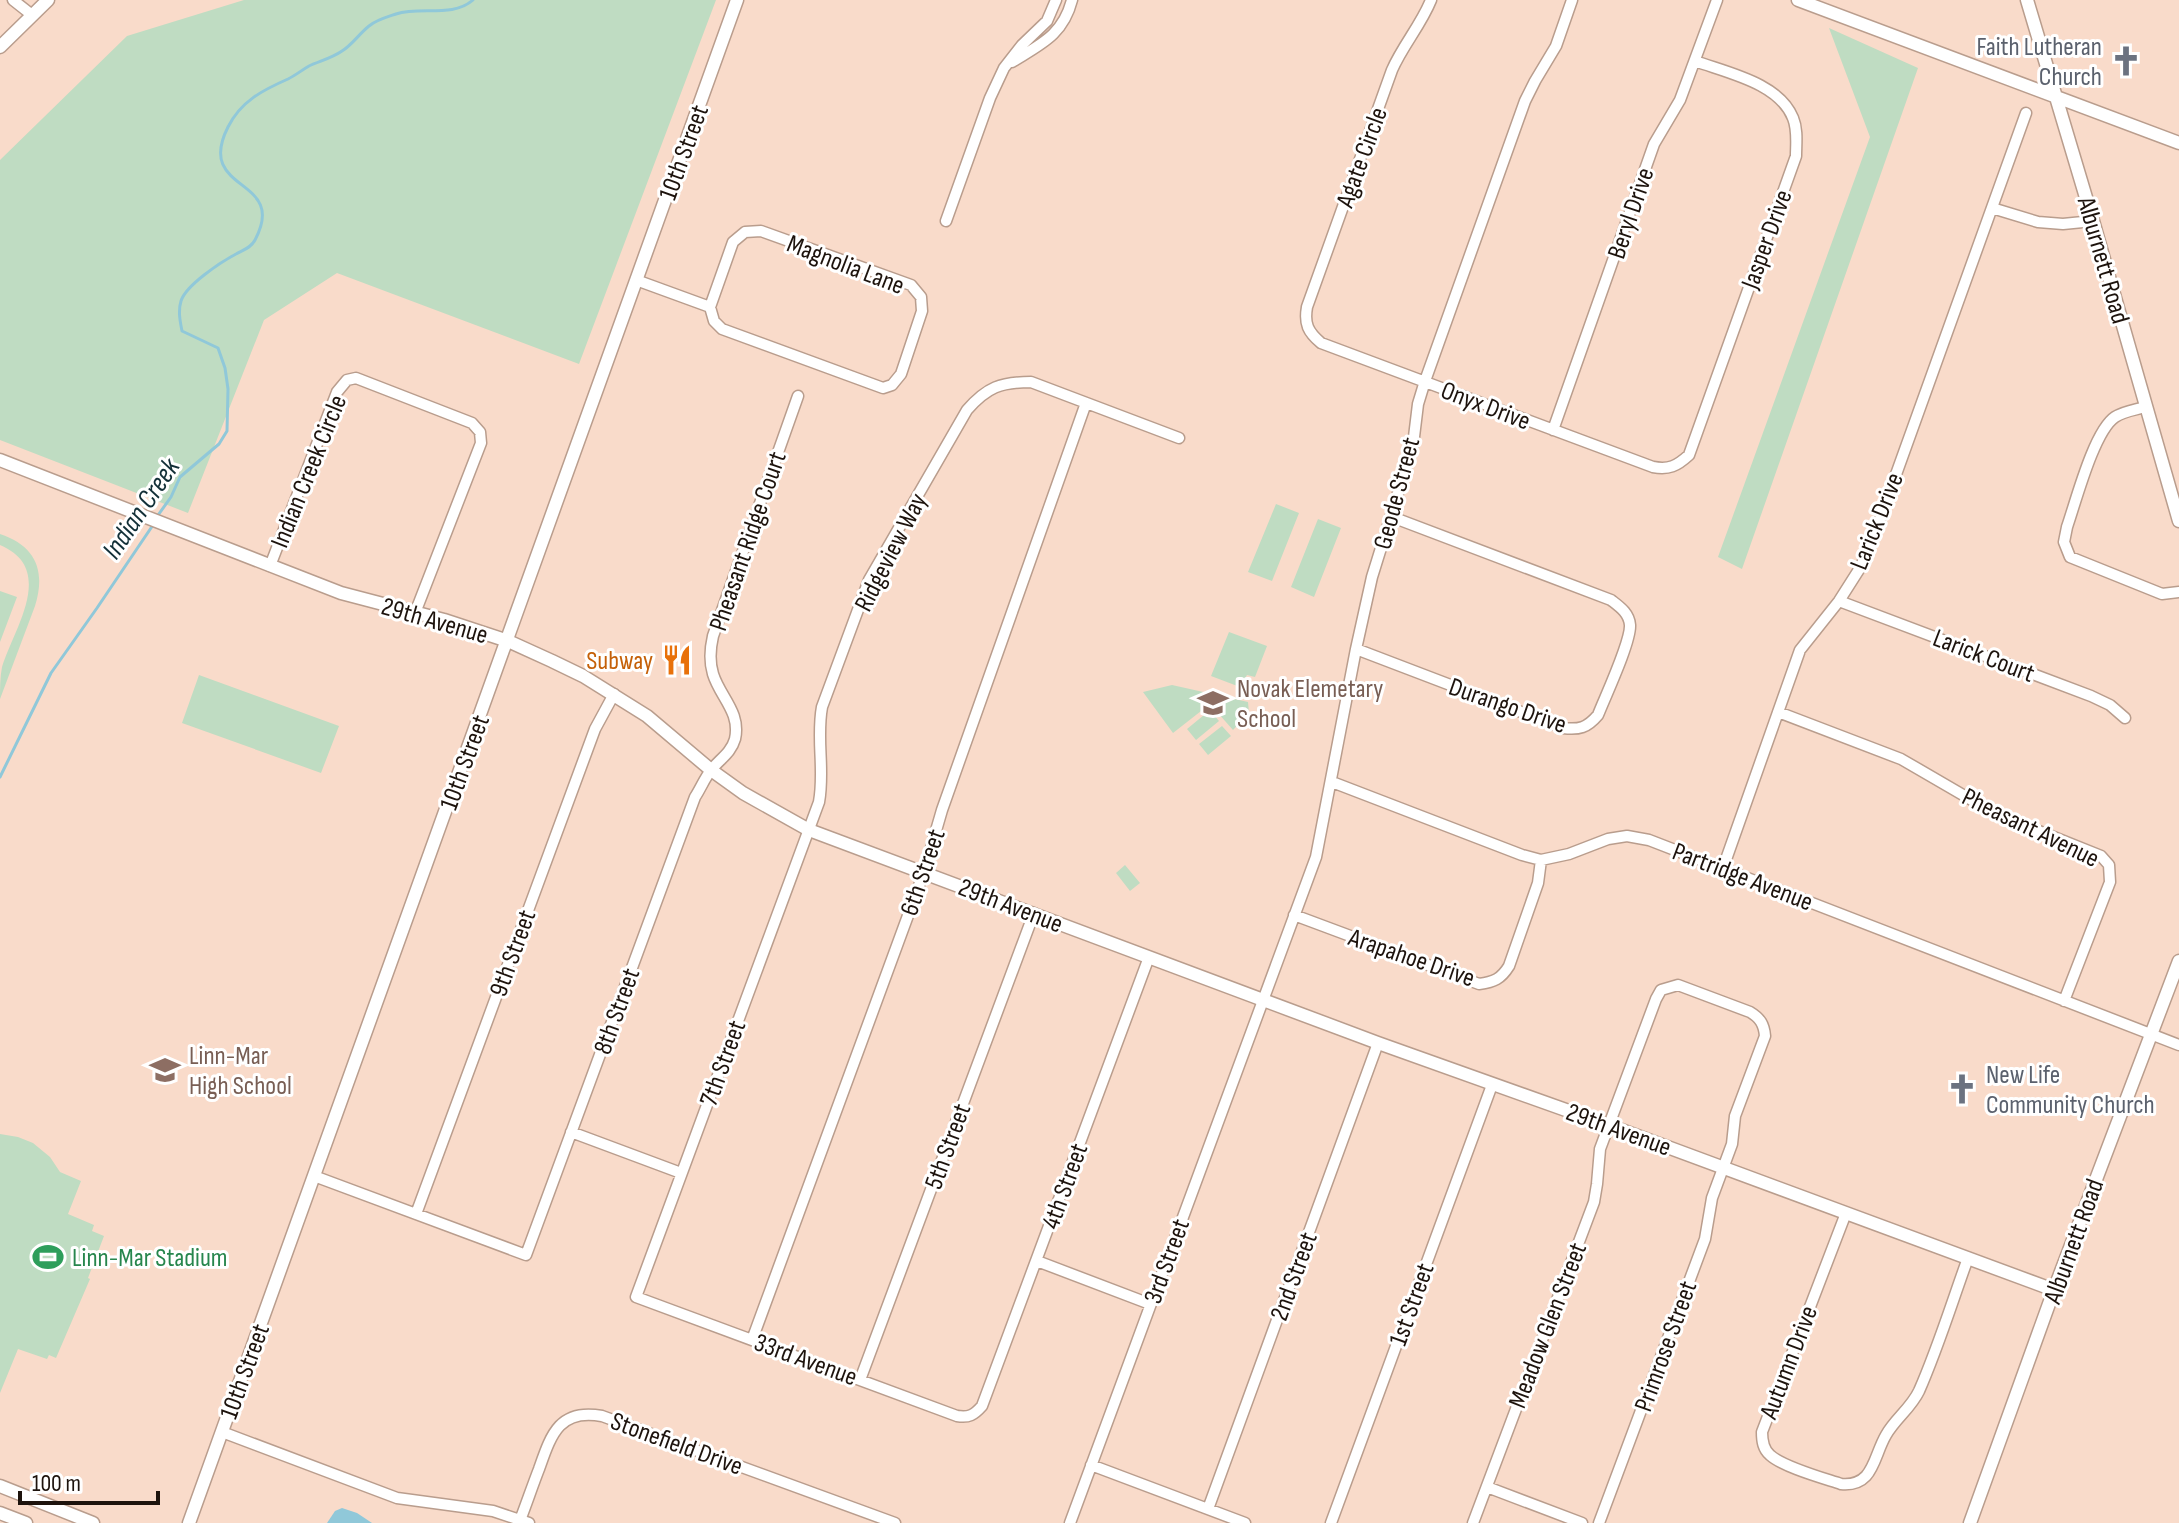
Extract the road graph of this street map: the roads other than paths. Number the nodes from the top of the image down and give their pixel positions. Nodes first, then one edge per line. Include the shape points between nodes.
1 (13, 0) edge
2 (48, 0) edge
3 (737, 0) edge
4 (1056, 0) edge
5 (1072, 0) edge
6 (1431, 0) edge
7 (1572, 0) edge
8 (1717, 0) edge
9 (1798, 0) edge
10 (2027, 0) edge
11 (32, 15) junction
12 (0, 47) edge
13 (1695, 61) junction
14 (1004, 68) junction
15 (2056, 96) junction
16 (2026, 113) dead end
17 (2179, 143) edge
18 (1992, 208) junction
19 (946, 221) dead end
20 (2093, 221) junction
21 (636, 280) junction
22 (710, 307) junction
23 (1305, 320) joint
24 (1425, 381) junction
25 (798, 396) dead end
26 (1086, 403) junction
27 (2145, 407) junction
28 (1553, 430) junction
29 (1179, 438) dead end
30 (0, 460) edge
31 (1680, 464) joint
32 (1392, 517) junction
33 (2179, 521) edge
34 (270, 566) junction
35 (2179, 592) edge
36 (1839, 601) junction
37 (415, 613) junction
38 (508, 641) junction
39 (1356, 649) junction
40 (614, 694) junction
41 (1778, 712) junction
42 (2125, 718) dead end
43 (711, 770) junction
44 (1332, 782) junction
45 (809, 830) junction
46 (1541, 860) junction
47 (1723, 868) junction
48 (924, 872) junction
49 (1034, 913) junction
50 (1294, 915) junction
51 (1149, 957) junction
52 (2179, 961) edge
53 (1263, 1000) junction
54 (2064, 1001) junction
55 (2151, 1033) junction
56 (1378, 1043) junction
57 (2179, 1045) edge
58 (1492, 1085) junction
59 (1608, 1125) junction
60 (571, 1132) junction
61 (1723, 1168) junction
62 (681, 1173) junction
63 (314, 1176) junction
64 (1846, 1213) junction
65 (416, 1214) junction
66 (1968, 1258) junction
67 (1037, 1261) junction
68 (2054, 1290) junction
69 (636, 1297) joint
70 (1150, 1304) junction
71 (752, 1340) junction
72 (860, 1380) junction
73 (976, 1414) joint
74 (222, 1432) junction
75 (1091, 1465) junction
76 (0, 1486) edge
77 (1487, 1487) junction
78 (1208, 1509) junction
79 (0, 1513) edge
80 (523, 1522) edge
81 (26, 1523) edge
82 (93, 1523) edge
83 (189, 1523) edge
84 (895, 1523) edge
85 (1070, 1523) edge
86 (1245, 1523) edge
87 (1331, 1523) edge
88 (1473, 1523) edge
89 (1582, 1523) edge
90 (1599, 1523) edge
91 (1970, 1523) edge

1 - 11 street
2 - 11 street
3 - 21 street, 10th Street
4 - 14 street via 1047,21
5 - 14 street via 1064,23
6 - 23 street, Agate Circle via 1392,70
7 - 24 street, Geode Street via 1556,46 1525,101
8 - 13 street, Beryl Drive
9 - 15 street
10 - 15 street, Alburnett Road
11 - 12 street
13 - 28 street, Beryl Drive via 1654,144
13 - 31 street, Jasper Drive via 1766,87 1783,102 1797,136 1796,156 1689,455
14 - 19 street
15 - 17 street
15 - 20 street, Alburnett Road
16 - 18 street, Larick Drive
18 - 20 street via 2038,222
18 - 36 street, Larick Drive via 1871,544
20 - 27 street, Alburnett Road
21 - 22 street, Magnolia Lane
21 - 38 street, 10th Street
22 - 22 street, Magnolia Lane via 722,329 883,388 901,374 922,311 921,297 911,285 761,231 745,232 733,242
23 - 24 street, Onyx Drive via 1321,343
24 - 28 street, Onyx Drive
24 - 32 street, Geode Street
25 - 43 street, Pheasant Ridge Court via 713,636 713,676 734,712 736,727 727,755
26 - 29 street, Ridgeview Way
26 - 45 street, Ridgeview Way via 1031,382 1008,382 978,397 967,410 869,580 822,707 822,783
26 - 48 street, 6th Street
27 - 33 street, Alburnett Road
27 - 35 street via 2113,418 2101,432 2064,542 2070,557 2162,594
28 - 31 street, Onyx Drive via 1653,467
30 - 34 street, 29th Avenue
32 - 39 street, Geode Street
32 - 39 street, Durango Drive via 1611,600 1625,610 1628,637 1598,715 1578,730
34 - 37 street, 29th Avenue via 359,600
34 - 37 street, Indian Creek Circle via 337,392 356,378 472,423 480,432 481,443
36 - 41 street, Larick Drive via 1800,650
36 - 42 street, Larick Court via 2091,696
37 - 38 street, 29th Avenue
38 - 40 street, 29th Avenue
38 - 63 street, 10th Street
39 - 44 street, Geode Street
40 - 43 street, 29th Avenue
40 - 65 street, 9th Street via 595,729
41 - 47 street, Larick Drive
41 - 54 street, Pheasant Avenue via 1901,759 1994,813 2101,856 2109,865 2110,882
43 - 45 street, 29th Avenue
43 - 60 street, 8th Street via 695,797
44 - 46 street
44 - 50 street, Geode Street via 1316,857
45 - 48 street, 29th Avenue
45 - 62 street, 7th Street
46 - 47 street, Partridge Avenue via 1627,836
46 - 50 street, Arapahoe Drive via 1509,966 1491,983 1479,984
47 - 54 street, Partridge Avenue
48 - 49 street, 29th Avenue
48 - 71 street, 6th Street
49 - 51 street, 29th Avenue
49 - 72 street, 5th Street
50 - 53 street, Geode Street
51 - 53 street, 29th Avenue
51 - 67 street, 4th Street
52 - 55 street, Alburnett Road
53 - 56 street, 29th Avenue
53 - 70 street, 3rd Street
54 - 55 street, Partridge Avenue
55 - 57 street, Partridge Avenue
55 - 68 street, Alburnett Road
56 - 58 street, 29th Avenue
56 - 78 street, 2nd Street
58 - 59 street, 29th Avenue
58 - 87 street, 1st Street
59 - 61 street, 29th Avenue
59 - 61 street, Meadow Glen Street via 1661,990 1678,985 1721,1001 1758,1017 1765,1036 1735,1116
59 - 77 street, Meadow Glen Street via 1594,1202
60 - 62 street
60 - 65 street, 8th Street via 526,1255
61 - 64 street, 29th Avenue
61 - 90 street, Primrose Street via 1705,1239
62 - 69 street, 7th Street
63 - 65 street
63 - 74 street, 10th Street
64 - 66 street, 29th Avenue
64 - 66 street, Autumn Drive via 1762,1432 1764,1448 1780,1462 1841,1484 1851,1485 1868,1475 1888,1432 1918,1393
66 - 68 street, 29th Avenue
67 - 70 street
67 - 73 street, 4th Street
68 - 91 street, Alburnett Road
69 - 71 street, 33rd Avenue
70 - 75 street, 3rd Street
71 - 72 street, 33rd Avenue
72 - 73 street, 33rd Avenue via 957,1416
74 - 80 street via 397,1498 493,1511
74 - 83 street, 10th Street
75 - 78 street
75 - 85 street, 3rd Street
76 - 82 street
77 - 88 street, Meadow Glen Street
77 - 89 street
78 - 86 street
79 - 81 street
80 - 84 street, Stonefield Drive via 550,1437 569,1418 590,1413

